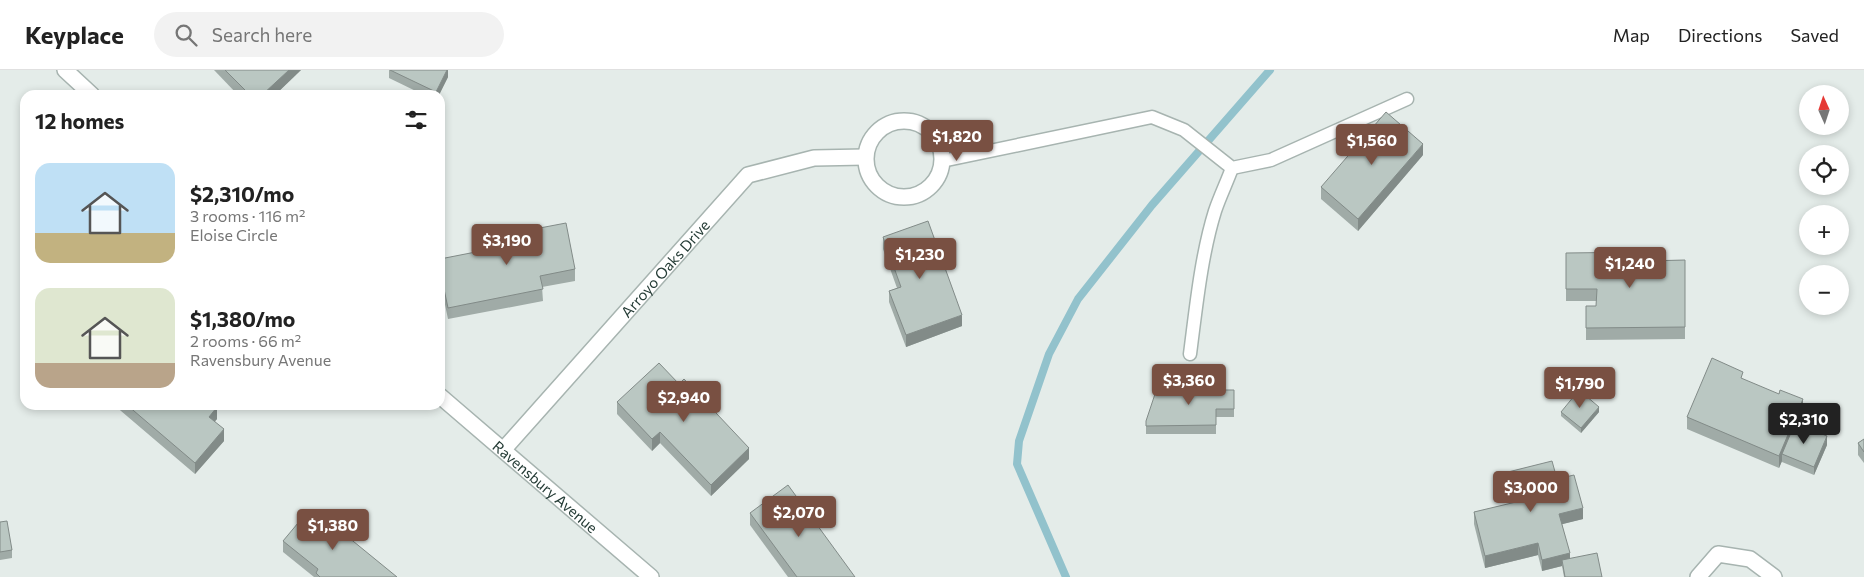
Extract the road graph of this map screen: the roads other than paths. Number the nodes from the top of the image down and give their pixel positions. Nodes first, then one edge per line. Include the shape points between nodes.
1 (64, 70) edge
2 (86, 90) edge
3 (1407, 99) dead end
4 (865, 157) junction
5 (942, 161) junction
6 (1232, 168) junction
7 (1190, 354) dead end
8 (445, 400) edge
9 (504, 450) junction
10 (651, 577) edge
11 (1698, 577) edge
12 (1774, 577) edge

1 - 2 street
3 - 6 lane via 1271,160
4 - 5 street via 872,136 890,123 911,120 931,131 942,150
4 - 5 street via 870,178 886,194 908,198 928,190 941,172
4 - 9 street, Arroyo Oaks Drive via 814,158 748,175
5 - 6 lane via 1152,117 1184,130
6 - 7 lane via 1209,235
8 - 9 street, Ravensbury Avenue
9 - 10 street, Ravensbury Avenue
11 - 12 street via 1718,554 1750,559

